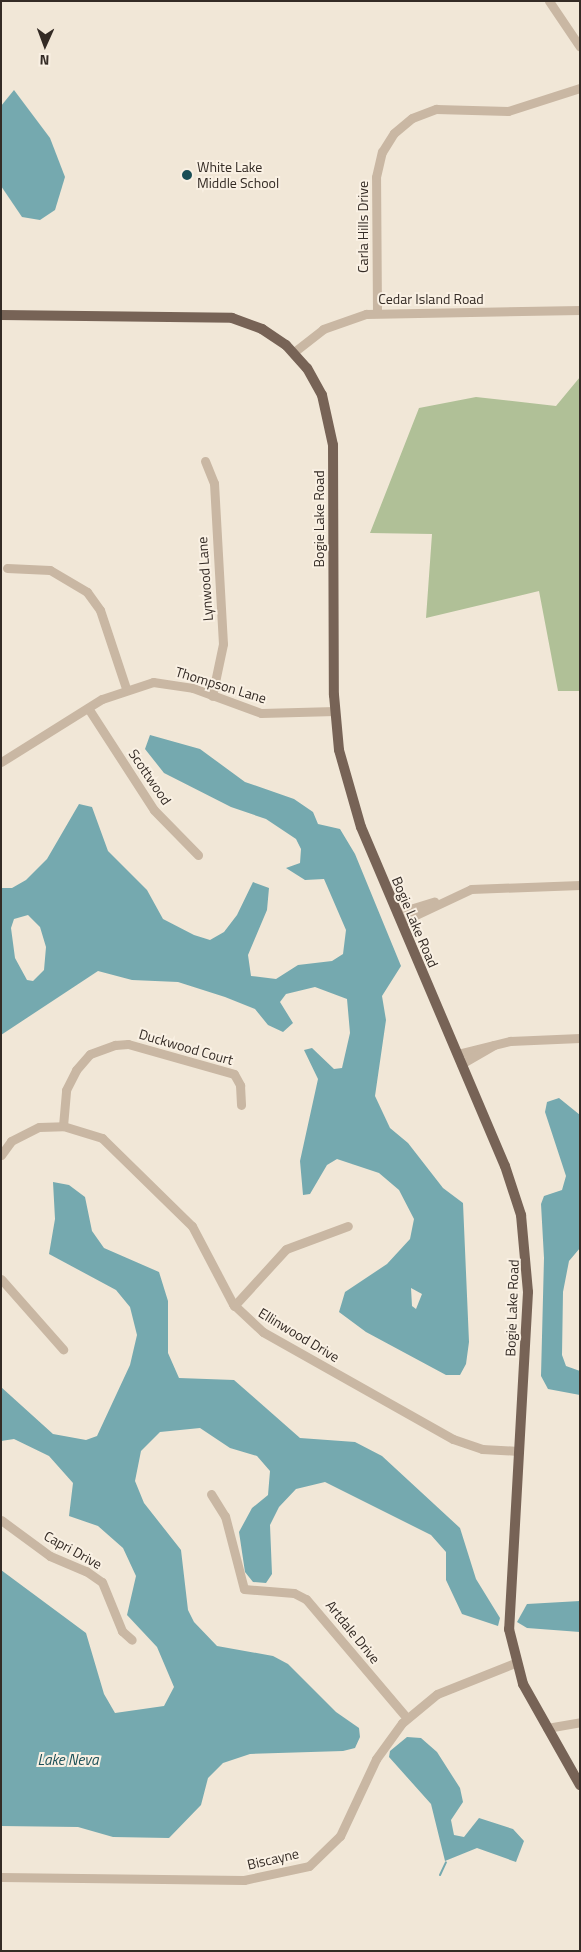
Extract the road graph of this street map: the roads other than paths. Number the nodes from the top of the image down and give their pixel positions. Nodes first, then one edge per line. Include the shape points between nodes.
1 (549, 1) edge
2 (580, 47) edge
3 (580, 88) edge
4 (580, 310) edge
5 (377, 313) junction
6 (1, 314) edge
7 (294, 352) junction
8 (205, 461) dead end
9 (7, 568) dead end
10 (126, 688) junction
11 (212, 696) junction
12 (88, 708) junction
13 (334, 712) junction
14 (1, 762) edge
15 (198, 855) dead end
16 (580, 885) edge
17 (399, 918) junction
18 (580, 1038) edge
19 (459, 1059) junction
20 (241, 1105) dead end
21 (63, 1126) junction
22 (1, 1155) edge
23 (348, 1226) dead end
24 (1, 1279) edge
25 (234, 1306) junction
26 (63, 1350) dead end
27 (518, 1451) junction
28 (211, 1494) dead end
29 (1, 1520) edge
30 (132, 1640) dead end
31 (516, 1663) junction
32 (407, 1718) junction
33 (580, 1722) edge
34 (547, 1728) junction
35 (580, 1785) edge
36 (1, 1877) edge

1 - 2 street
3 - 5 street, Carla Hills Drive via 508,111 436,109 397,130 382,152 376,177
4 - 5 street, Cedar Island Road
5 - 7 street, Cedar Island Road via 329,326
6 - 7 main road, Bogie Lake Road via 220,316 262,329
7 - 13 main road, Bogie Lake Road via 320,390 332,431
8 - 11 street, Lynwood Lane via 214,483 223,644
9 - 10 street via 50,570 87,592 100,610
10 - 11 street, Thompson Lane via 170,683
10 - 12 street, Thompson Lane
11 - 13 street, Thompson Lane via 276,715
12 - 14 street, Thompson Lane
12 - 15 street, Scottwood via 154,810
13 - 17 main road, Bogie Lake Road via 352,802
16 - 17 street via 478,888
17 - 19 main road, Bogie Lake Road
18 - 19 street via 494,1045
19 - 27 main road, Bogie Lake Road via 508,1173 526,1241 528,1292
20 - 21 street, Duckwood Court via 240,1085 234,1074 128,1044 115,1045 90,1054 76,1070 66,1090
21 - 22 street, Ellinwood Drive via 26,1131
21 - 25 street, Ellinwood Drive via 87,1131 114,1148 192,1226
23 - 25 street via 286,1249
24 - 26 street
25 - 27 street, Ellinwood Drive via 263,1332 453,1438 482,1448
27 - 31 main road, Bogie Lake Road via 509,1611
28 - 32 street, Artdale Drive via 225,1516 244,1589 294,1593 306,1599
29 - 30 street, Capri Drive via 50,1556 94,1575 108,1590 122,1631
31 - 32 street, Biscayne via 437,1694
31 - 34 main road, Bogie Lake Road
32 - 36 street, Biscayne via 376,1759 340,1836 309,1866 244,1880
33 - 34 street
34 - 35 main road, Bogie Lake Road

